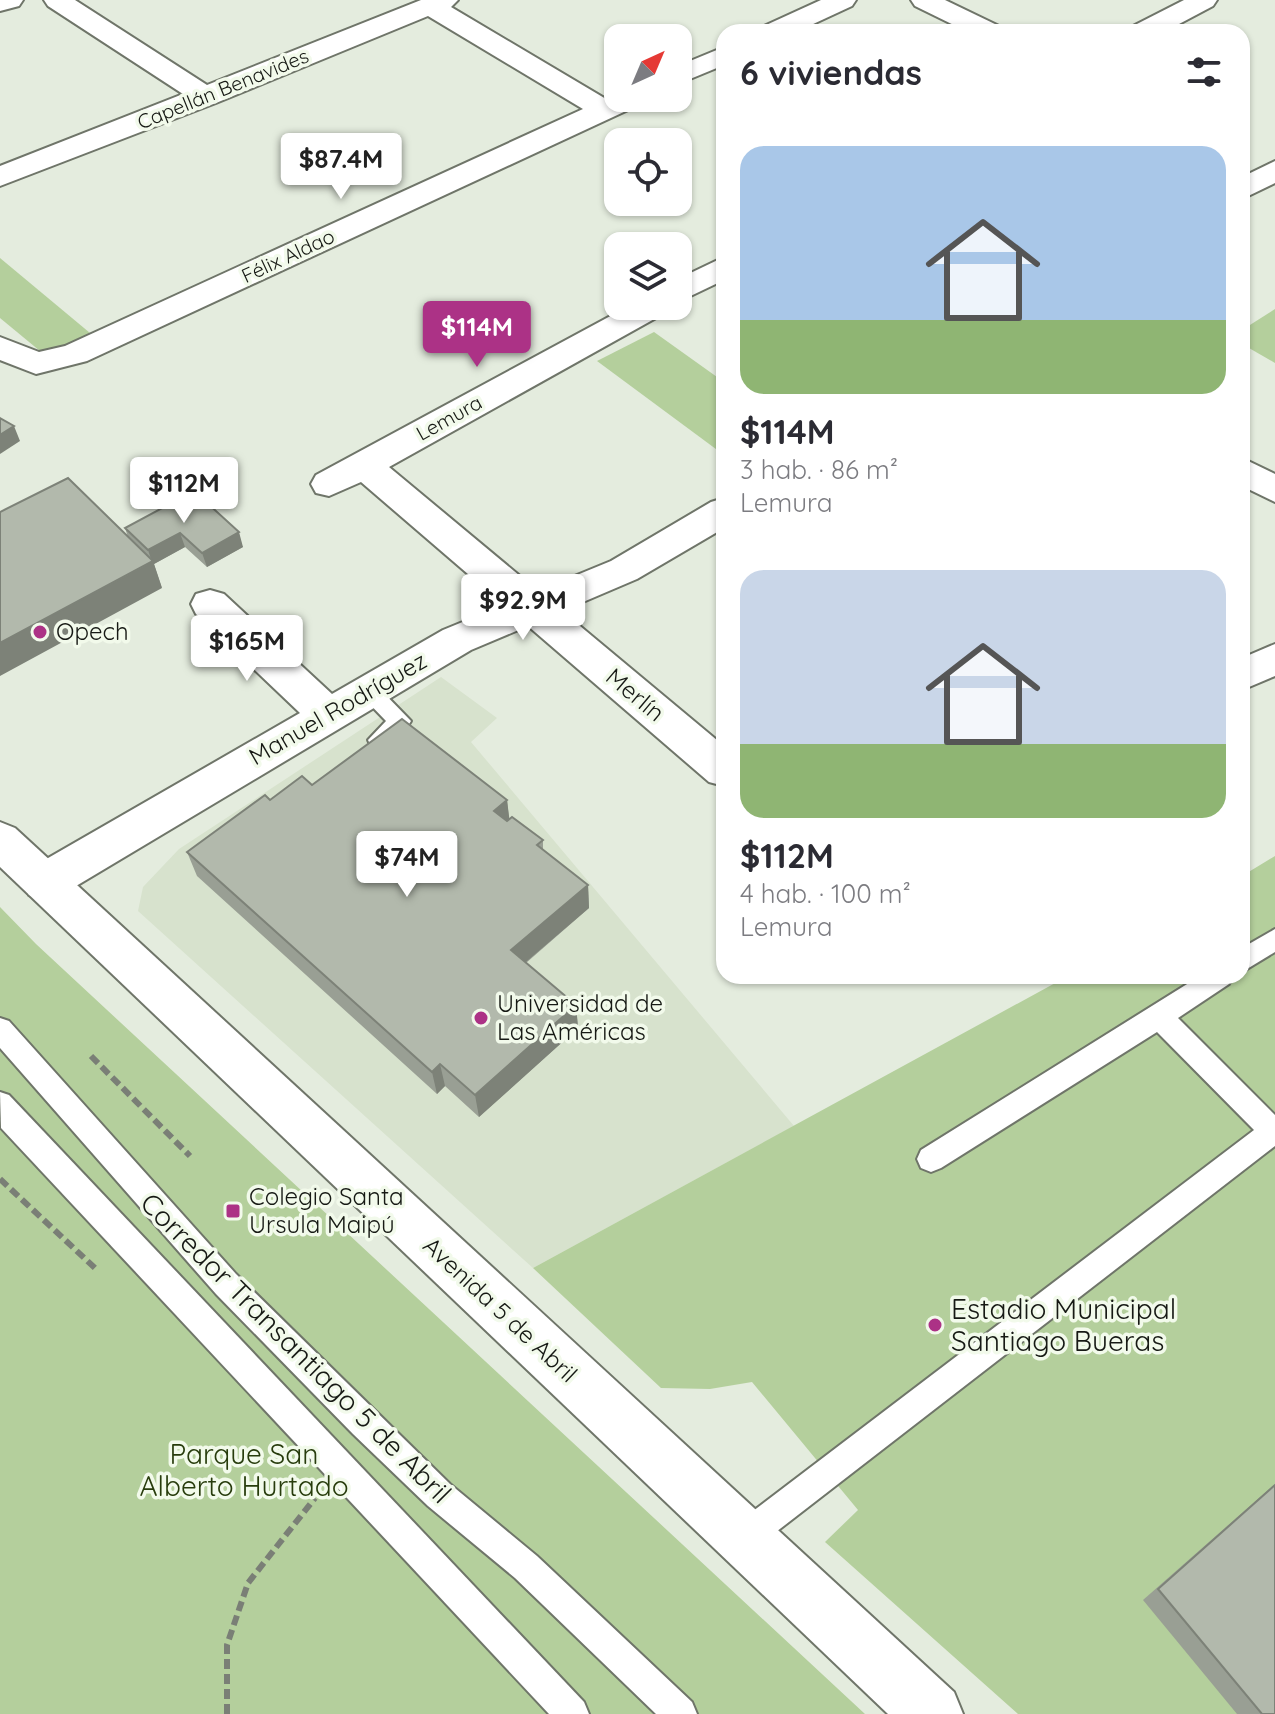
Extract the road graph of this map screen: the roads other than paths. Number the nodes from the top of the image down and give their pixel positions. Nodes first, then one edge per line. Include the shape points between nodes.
1 (10, 0) edge
2 (57, 0) edge
3 (843, 0) edge
4 (924, 0) edge
5 (1204, 0) edge
6 (0, 3) edge
7 (438, 3) edge
8 (791, 24) edge
9 (973, 24) edge
10 (1158, 24) edge
11 (716, 59) edge
12 (692, 70) edge
13 (604, 96) edge
14 (206, 97) junction
15 (604, 110) edge
16 (1250, 159) edge
17 (1275, 171) edge
18 (0, 177) edge
19 (1250, 185) edge
20 (716, 271) edge
21 (692, 284) edge
22 (628, 320) edge
23 (0, 347) edge
24 (364, 465) junction
25 (1250, 475) edge
26 (329, 484) dead end
27 (1275, 490) edge
28 (716, 516) edge
29 (210, 604) dead end
30 (534, 609) junction
31 (1275, 659) edge
32 (1250, 671) edge
33 (368, 691) junction
34 (328, 715) junction
35 (359, 755) edge
36 (716, 763) edge
37 (0, 840) edge
38 (45, 882) junction
39 (1275, 939) edge
40 (1250, 956) edge
41 (1208, 984) edge
42 (1159, 1017) junction
43 (0, 1029) edge
44 (0, 1104) edge
45 (1274, 1130) edge
46 (931, 1159) dead end
47 (743, 1538) junction
48 (572, 1714) edge
49 (680, 1714) edge
50 (932, 1714) edge

1 - 6 street
2 - 14 street
3 - 8 street
4 - 9 street
5 - 10 street
7 - 13 street
7 - 14 street, Capellán Benavides
11 - 12 street
14 - 18 street, Capellán Benavides
15 - 23 street, Félix Aldao via 75,354 36,363
16 - 17 street
17 - 19 street
20 - 21 street
22 - 24 street, Lemura
24 - 26 street, Lemura
24 - 30 street, Merlín
25 - 27 street
28 - 30 street, Manuel Rodríguez via 624,570
29 - 34 street
30 - 33 street, Manuel Rodríguez via 457,640
30 - 36 street, Merlín
31 - 32 street
33 - 34 street, Manuel Rodríguez
33 - 35 lane via 400,724
34 - 38 street, Manuel Rodríguez
37 - 38 street, Avenida 5 de Abril
38 - 47 street, Avenida 5 de Abril
39 - 40 lane
41 - 42 lane
42 - 45 lane
42 - 46 lane
43 - 49 lane, Corredor Transantiago 5 de Abril via 154,1206 364,1423
44 - 48 lane, Corredor Transantiago 5 de Abril
45 - 47 lane
47 - 50 street, Avenida 5 de Abril

